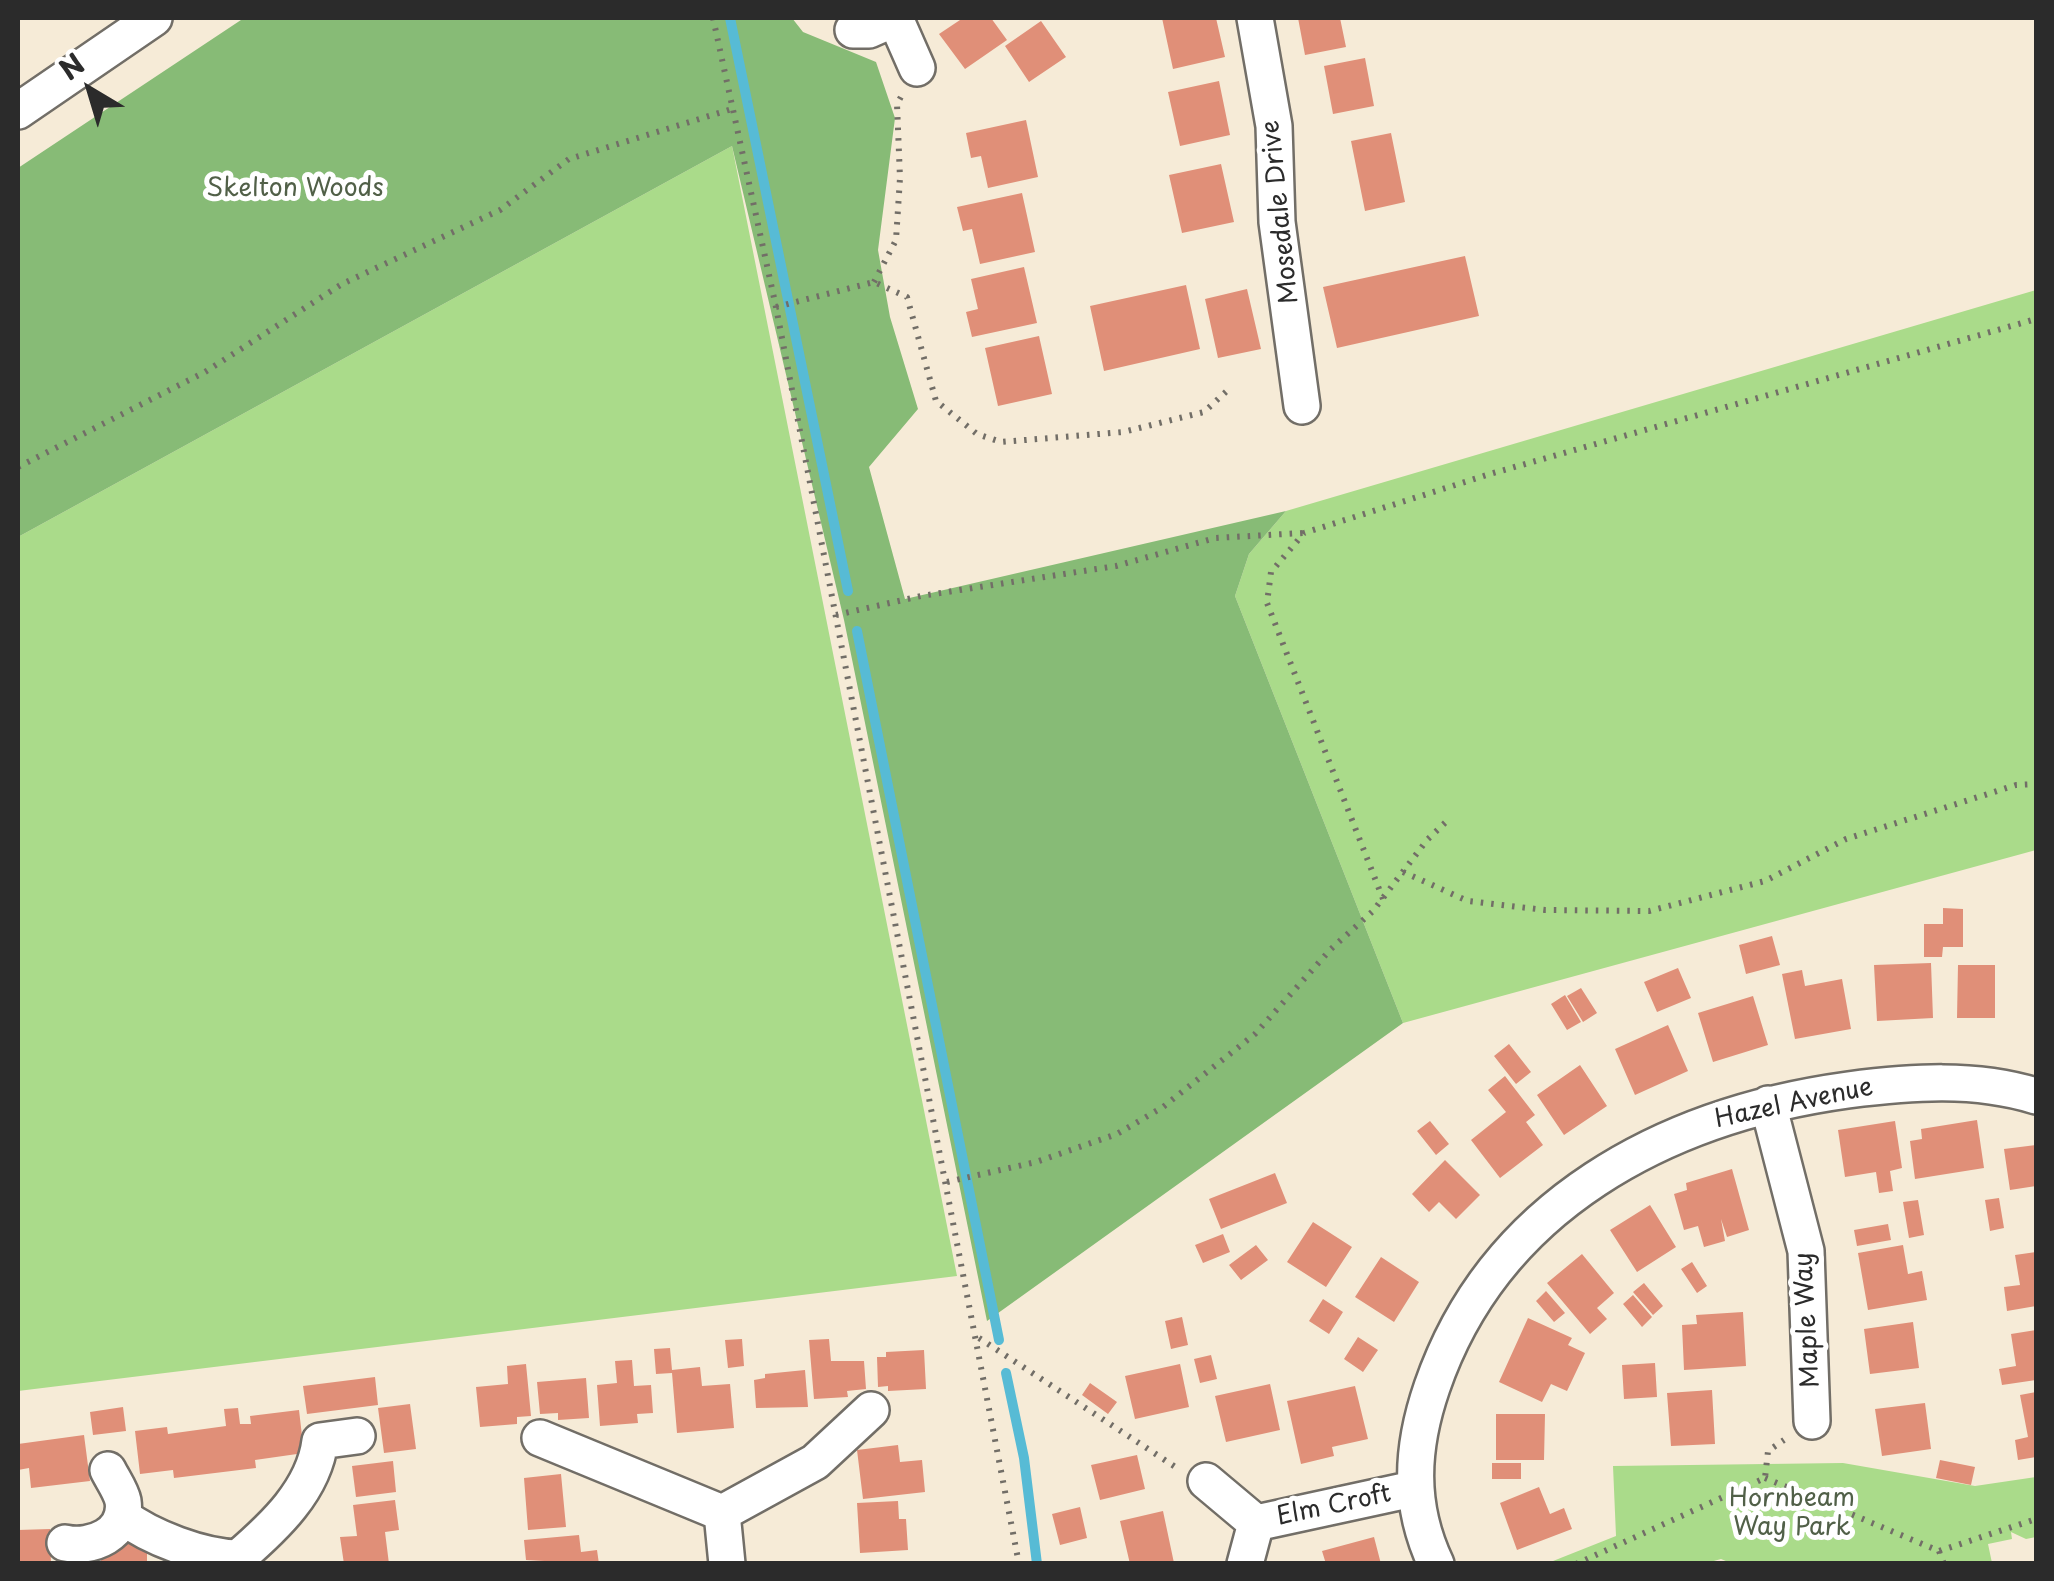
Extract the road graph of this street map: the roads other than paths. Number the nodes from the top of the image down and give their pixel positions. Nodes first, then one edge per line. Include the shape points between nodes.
1 (154, 18) edge
2 (896, 18) edge
3 (1255, 18) edge
4 (853, 30) dead end
5 (917, 68) road end
6 (18, 111) edge
7 (1302, 406) dead end
8 (2036, 1096) edge
9 (1768, 1104) junction
10 (871, 1410) dead end
11 (1812, 1421) road end
12 (356, 1436) dead end
13 (540, 1438) dead end
14 (108, 1470) dead end
15 (1206, 1481) road end
16 (1413, 1489) junction
17 (722, 1514) junction
18 (122, 1516) junction
19 (1256, 1523) junction
20 (66, 1543) dead end
21 (219, 1560) edge
22 (727, 1564) edge
23 (1245, 1564) edge
24 (1436, 1564) edge

1 - 6 street
2 - 4 street
2 - 5 street
3 - 7 street, Mosedale Drive via 1274,126 1277,222
8 - 9 street, Hazel Avenue via 1955,1082
9 - 11 street, Maple Way via 1806,1250
9 - 16 street, Hazel Avenue via 1660,1141 1537,1224 1510,1251 1442,1360 1427,1403
10 - 17 street via 815,1462
12 - 21 street via 320,1441 318,1462 270,1531 238,1558
13 - 17 street
14 - 18 street via 123,1499
15 - 19 street, Elm Croft
16 - 19 street, Elm Croft
16 - 24 street, Hazel Avenue
17 - 22 street
18 - 20 street via 111,1535 83,1547
18 - 21 street
19 - 23 street, Elm Croft

